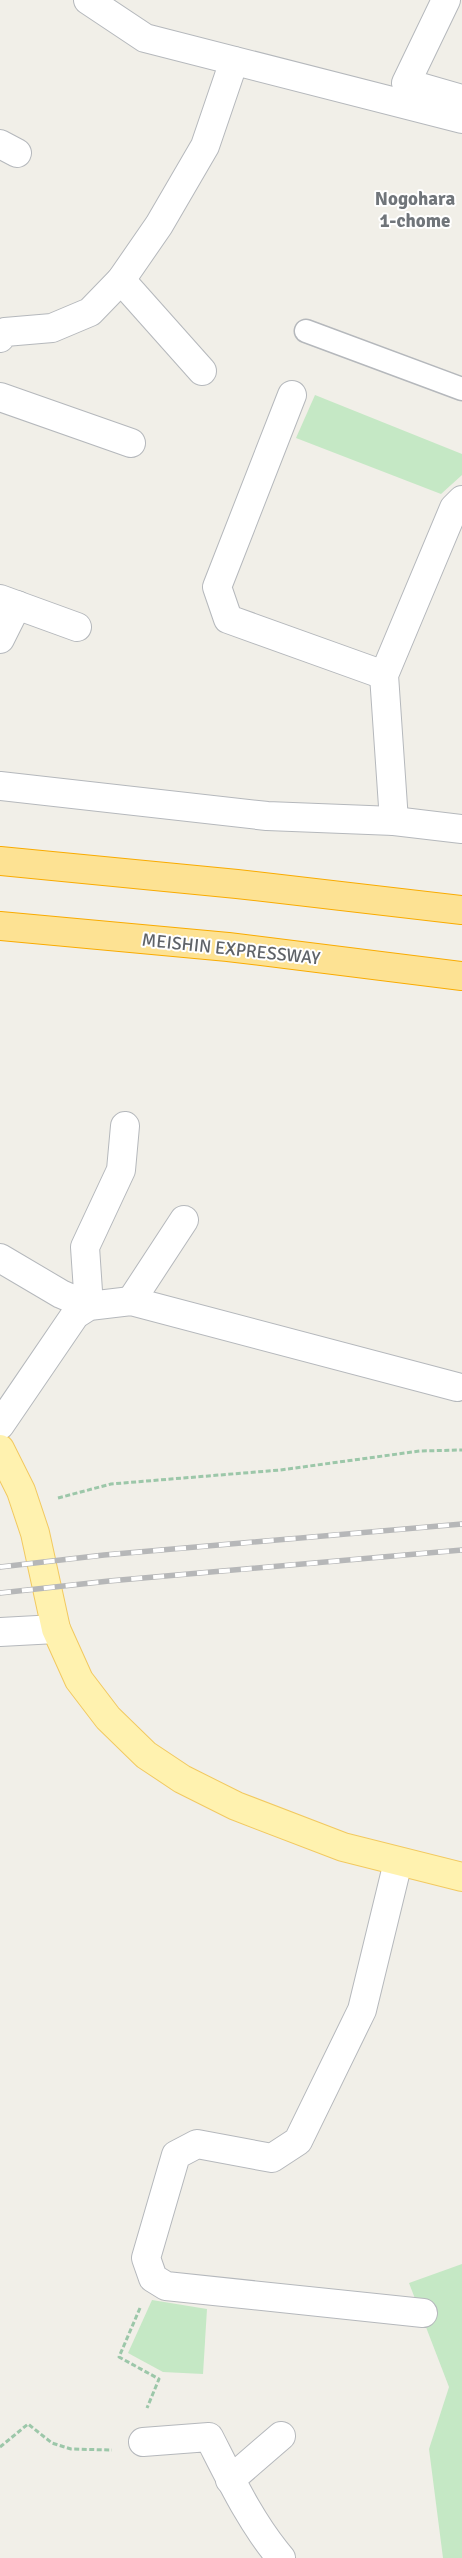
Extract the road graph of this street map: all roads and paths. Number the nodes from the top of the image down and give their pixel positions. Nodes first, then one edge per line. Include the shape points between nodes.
1 (88, 0) edge
2 (446, 0) edge
3 (234, 61) junction
4 (462, 99) edge
5 (462, 119) edge
6 (121, 280) junction
7 (306, 331) dead end
8 (0, 338) edge
9 (202, 371) dead end
10 (462, 389) edge
11 (292, 395) dead end
12 (0, 397) edge
13 (131, 443) dead end
14 (462, 500) edge
15 (9, 602) edge
16 (77, 627) dead end
17 (0, 639) edge
18 (384, 676) junction
19 (0, 786) edge
20 (394, 821) junction
21 (462, 828) edge
22 (0, 862) edge
23 (462, 910) edge
24 (0, 926) edge
25 (462, 976) edge
26 (125, 1126) dead end
27 (184, 1220) dead end
28 (0, 1258) edge
29 (131, 1301) junction
30 (89, 1306) junction
31 (457, 1387) dead end
32 (0, 1425) edge
33 (0, 1449) edge
34 (462, 1450) edge
35 (26, 1507) junction
36 (56, 1629) junction
37 (0, 1632) edge
38 (398, 1862) junction
39 (462, 1877) edge
40 (153, 2278) junction
41 (423, 2313) dead end
42 (281, 2436) dead end
43 (143, 2442) junction
44 (0, 2447) edge
45 (230, 2480) junction
46 (281, 2558) edge

1 - 3 street via 145,38
2 - 4 street via 406,83
3 - 5 street
3 - 6 street via 205,146 159,225
6 - 8 street via 90,312 52,328 5,332
6 - 9 street
7 - 10 lane
11 - 18 street via 217,587 228,619
12 - 13 street
14 - 18 street via 454,508
15 - 16 street
15 - 17 street
18 - 20 street
19 - 20 street via 267,816
20 - 21 street
22 - 23 highway via 237,884
24 - 25 highway, MEISHIN EXPRESSWAY via 228,947
26 - 30 street via 121,1170 85,1247
27 - 29 street
28 - 30 street via 61,1294
29 - 30 street
29 - 31 street
30 - 32 street via 75,1315
33 - 35 main road
34 - 35 path via 420,1450 280,1470 111,1484
35 - 36 main road
36 - 37 street
36 - 38 main road via 80,1680 108,1718 146,1755 182,1779 236,1806 344,1847
38 - 39 main road
38 - 40 street via 362,2010 298,2142 272,2158 197,2144 176,2155 146,2258
40 - 41 street via 166,2286
40 - 43 path via 119,2357 159,2379 139,2429
42 - 45 street
43 - 44 path via 106,2452 71,2449 52,2443 28,2424
43 - 45 street via 209,2438
45 - 46 street

